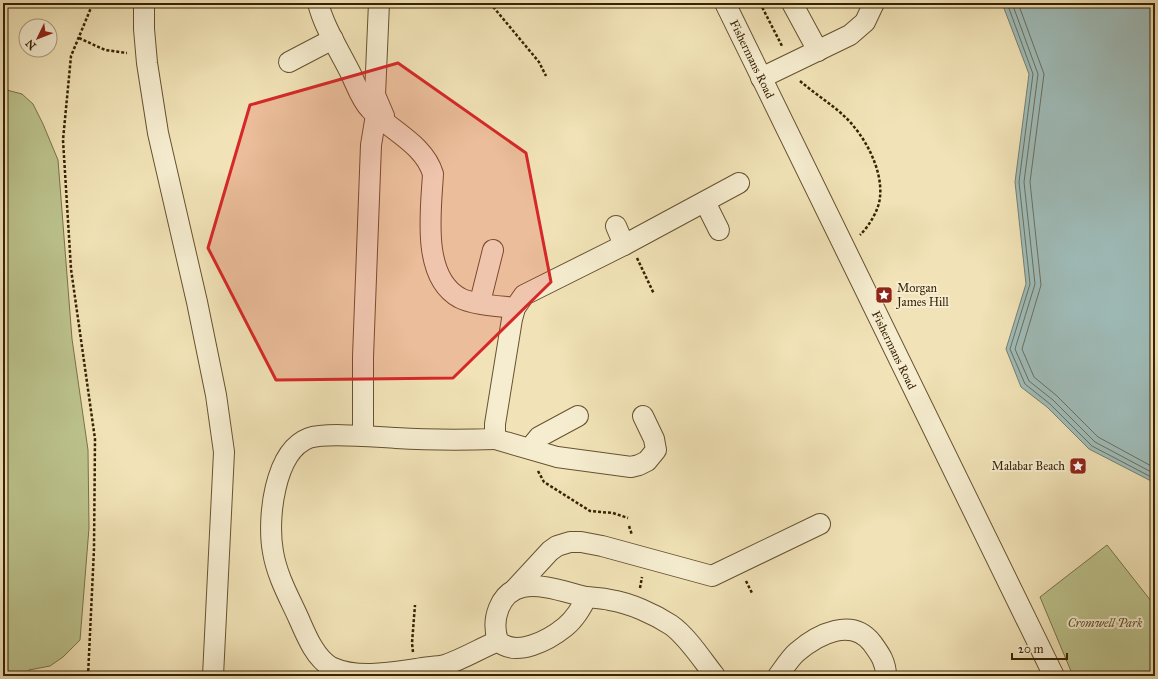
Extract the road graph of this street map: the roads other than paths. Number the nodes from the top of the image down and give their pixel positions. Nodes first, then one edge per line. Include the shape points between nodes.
1 (144, 3) edge
2 (318, 3) edge
3 (379, 3) edge
4 (725, 3) edge
5 (792, 3) edge
6 (874, 3) edge
7 (333, 39) junction
8 (818, 51) junction
9 (289, 62) dead end
10 (762, 78) junction
11 (383, 121) junction
12 (740, 183) dead end
13 (705, 202) junction
14 (616, 226) dead end
15 (719, 230) dead end
16 (624, 245) junction
17 (493, 250) dead end
18 (480, 302) junction
19 (514, 308) junction
20 (578, 416) dead end
21 (643, 416) dead end
22 (363, 436) junction
23 (495, 439) junction
24 (530, 448) junction
25 (820, 524) dead end
26 (514, 590) junction
27 (587, 597) junction
28 (498, 640) junction
29 (451, 670) edge
30 (213, 676) edge
31 (714, 676) edge
32 (778, 676) edge
33 (886, 676) edge
34 (1054, 676) edge

1 - 30 street via 146,53 158,133 197,302 216,394 224,452
2 - 7 street
3 - 11 street via 375,95
4 - 10 street, Fishermans Road
5 - 8 street
6 - 8 street via 865,22 850,35
7 - 9 street
7 - 11 street via 364,101
8 - 10 street
10 - 34 street, Fishermans Road
11 - 18 street via 419,151 431,168 432,256 438,272 449,289 460,298
11 - 22 street via 371,145 363,357
12 - 13 street
13 - 15 street
13 - 16 street
14 - 16 street
16 - 19 street via 528,293
17 - 18 street
18 - 19 street
19 - 23 street via 495,424
20 - 24 street via 538,437
21 - 24 street via 654,439 656,450 647,461 635,467 557,457
22 - 23 street via 447,440
22 - 29 street via 315,436 302,442 289,453 281,471 272,507 273,552 280,576 313,647 325,662 338,670 366,675 417,669
23 - 24 street
25 - 26 street via 712,576 602,546 570,542 556,546 550,551
26 - 27 street via 532,586
26 - 28 street via 498,606
27 - 28 street via 568,624 540,641 518,649 508,647
27 - 31 street via 610,600 644,611 671,625
28 - 29 street
32 - 33 street via 792,657 806,646 832,631 847,629 859,632 869,639 884,662

